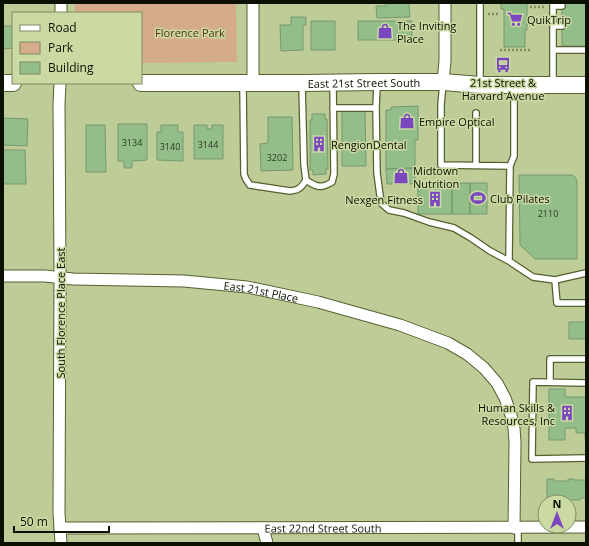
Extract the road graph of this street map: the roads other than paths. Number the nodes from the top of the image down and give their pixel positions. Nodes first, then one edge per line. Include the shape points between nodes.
1 (253, 3) edge
2 (445, 3) edge
3 (480, 3) edge
4 (553, 5) edge
5 (562, 6) dead end
6 (553, 26) junction
7 (562, 26) dead end
8 (553, 50) junction
9 (586, 50) edge
10 (333, 82) junction
11 (377, 82) junction
12 (443, 82) junction
13 (142, 83) edge
14 (248, 83) junction
15 (302, 83) junction
16 (60, 84) edge
17 (480, 84) junction
18 (553, 84) junction
19 (514, 85) junction
20 (586, 85) edge
21 (333, 108) junction
22 (376, 108) junction
23 (476, 113) dead end
24 (476, 165) junction
25 (510, 166) junction
26 (306, 180) junction
27 (509, 261) junction
28 (586, 273) edge
29 (3, 276) edge
30 (60, 277) junction
31 (555, 280) junction
32 (586, 303) edge
33 (586, 359) edge
34 (550, 382) junction
35 (586, 383) edge
36 (586, 458) edge
37 (586, 527) edge
38 (60, 528) junction
39 (263, 528) junction
40 (516, 528) junction
41 (61, 543) edge
42 (267, 543) edge
43 (518, 543) edge

1 - 14 street
2 - 12 street
3 - 17 lane
4 - 5 lane
4 - 6 lane
6 - 7 lane
6 - 8 lane
8 - 9 lane
8 - 18 lane
10 - 11 main road, East 21st Street South
10 - 15 main road, East 21st Street South
10 - 21 lane
11 - 12 main road, East 21st Street South
11 - 22 lane
12 - 17 main road, East 21st Street South
12 - 24 lane via 441,165
13 - 14 main road, East 21st Street South
14 - 15 main road, East 21st Street South
14 - 26 lane via 244,174 247,182 250,185 290,191 300,188
15 - 26 lane
16 - 30 street, South Florence Place East
17 - 19 main road, East 21st Street South
18 - 19 main road, East 21st Street South
18 - 20 main road, East 21st Street South
19 - 25 lane via 514,156
21 - 22 lane
21 - 26 lane via 332,182 318,186
22 - 27 lane via 377,173 381,203 389,210 454,228
23 - 24 lane
24 - 25 lane
25 - 27 lane
27 - 31 lane via 533,277
28 - 31 lane
29 - 30 street, East 21st Place
30 - 38 street, South Florence Place East
30 - 40 street, East 21st Place via 184,281 247,287 318,302 400,325 448,342 479,363 497,383 505,398 514,428
31 - 32 lane via 557,303
33 - 34 lane via 550,359
34 - 35 lane
34 - 36 lane via 533,382 532,459
37 - 40 street, East 22nd Street South
38 - 39 street, East 22nd Street South
38 - 41 street, South Florence Place East
39 - 40 street, East 22nd Street South
39 - 42 street
40 - 43 lane

